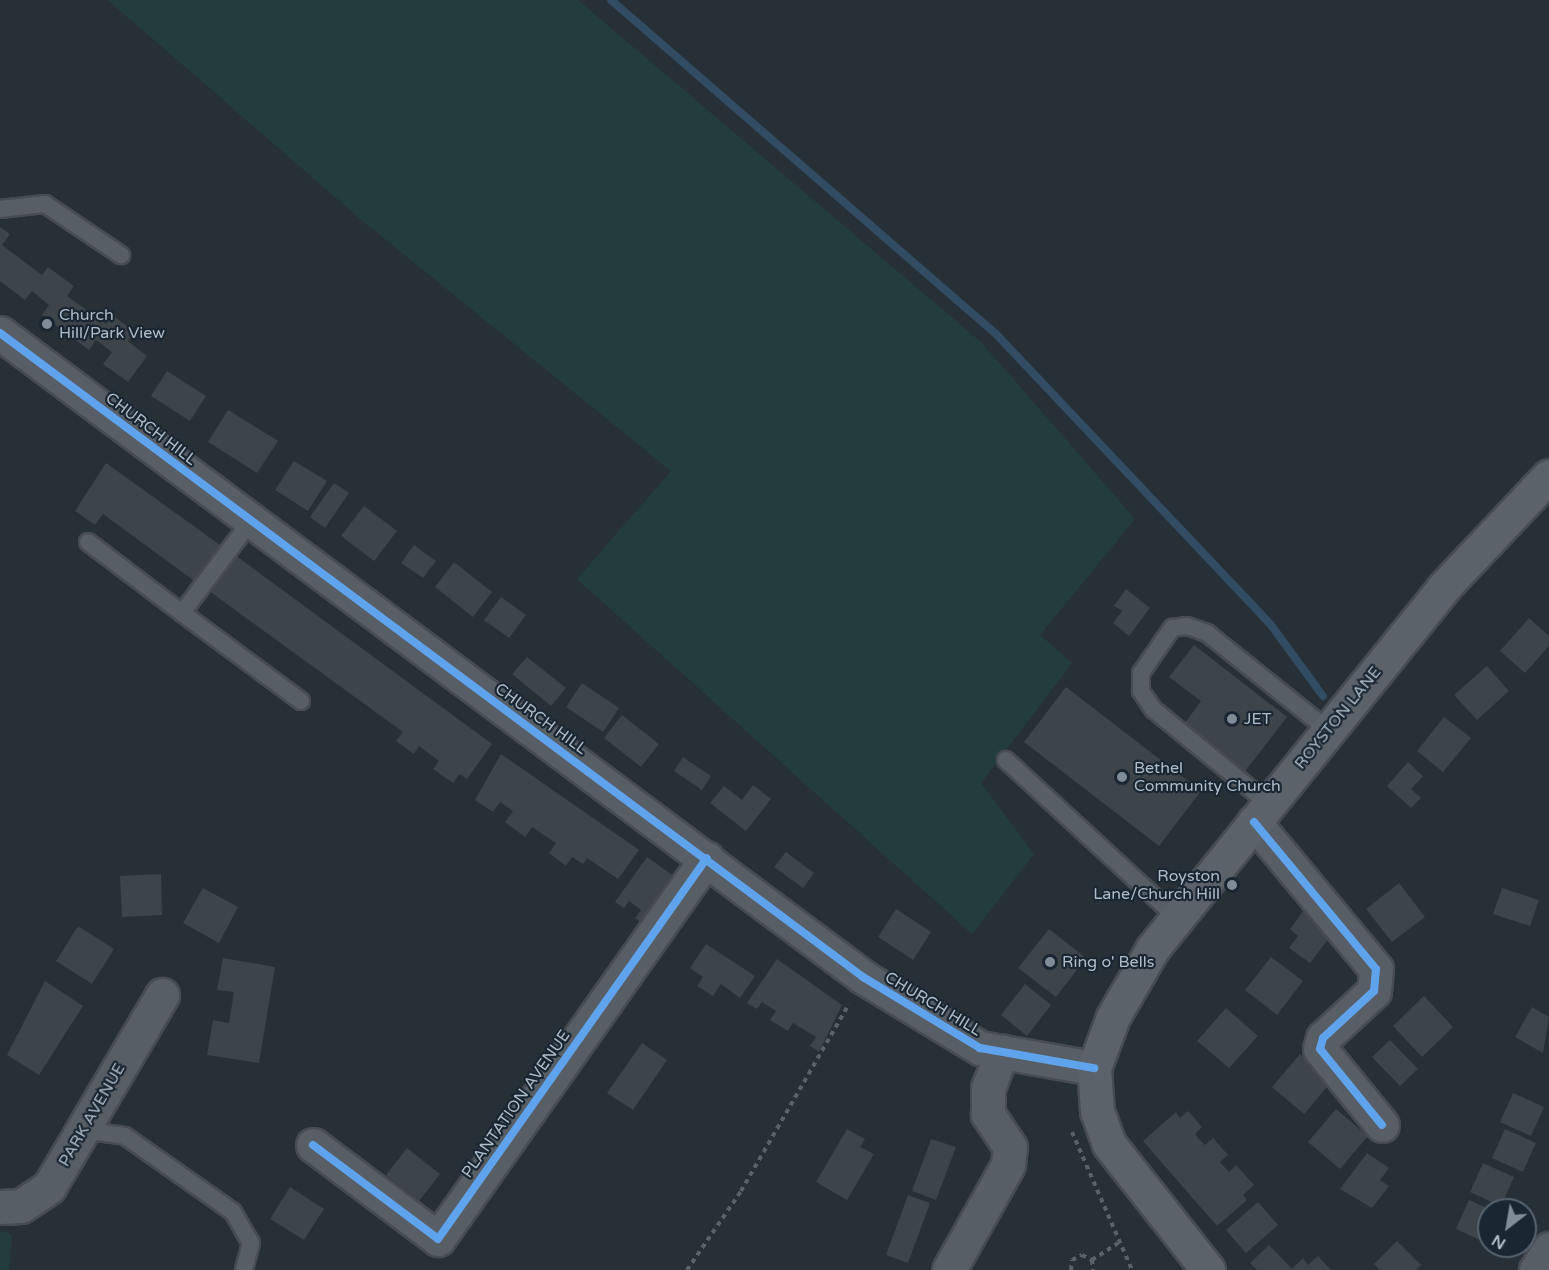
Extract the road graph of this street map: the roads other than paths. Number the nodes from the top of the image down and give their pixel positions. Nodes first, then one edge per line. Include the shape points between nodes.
1 (0, 209) edge
2 (121, 255) dead end
3 (0, 333) edge
4 (1549, 476) edge
5 (251, 521) junction
6 (88, 542) dead end
7 (182, 613) junction
8 (301, 701) dead end
9 (1328, 730) junction
10 (1006, 760) dead end
11 (1261, 813) junction
12 (707, 858) junction
13 (1177, 918) junction
14 (162, 995) dead end
15 (1002, 1052) junction
16 (1094, 1068) junction
17 (1382, 1125) dead end
18 (83, 1130) junction
19 (314, 1145) dead end
20 (0, 1207) edge
21 (1549, 1249) edge
22 (244, 1270) edge
23 (949, 1270) edge
24 (1208, 1270) edge
25 (1536, 1270) edge

1 - 2 lane via 45,204
3 - 5 street, CHURCH HILL
4 - 9 main road, ROYSTON LANE via 1443,588
5 - 7 lane
5 - 12 street, CHURCH HILL
6 - 7 lane
7 - 8 lane
9 - 11 main road, ROYSTON LANE
9 - 11 lane via 1207,633 1187,626 1172,628 1141,673 1141,691 1153,710
10 - 13 lane
11 - 13 main road, ROYSTON LANE
11 - 17 street via 1376,969 1374,991 1323,1038 1320,1049
12 - 15 street, CHURCH HILL via 863,977 980,1048
12 - 19 street, PLANTATION AVENUE via 438,1239
13 - 16 main road, ROYSTON LANE via 1130,981
14 - 18 street, PARK AVENUE
15 - 16 street, CHURCH HILL
15 - 23 street via 988,1088 988,1114 1010,1147 1008,1165
16 - 24 main road via 1096,1111 1109,1144
18 - 20 street, PARK AVENUE via 49,1187 21,1206
18 - 22 lane via 124,1136 233,1212 251,1243
21 - 25 street

